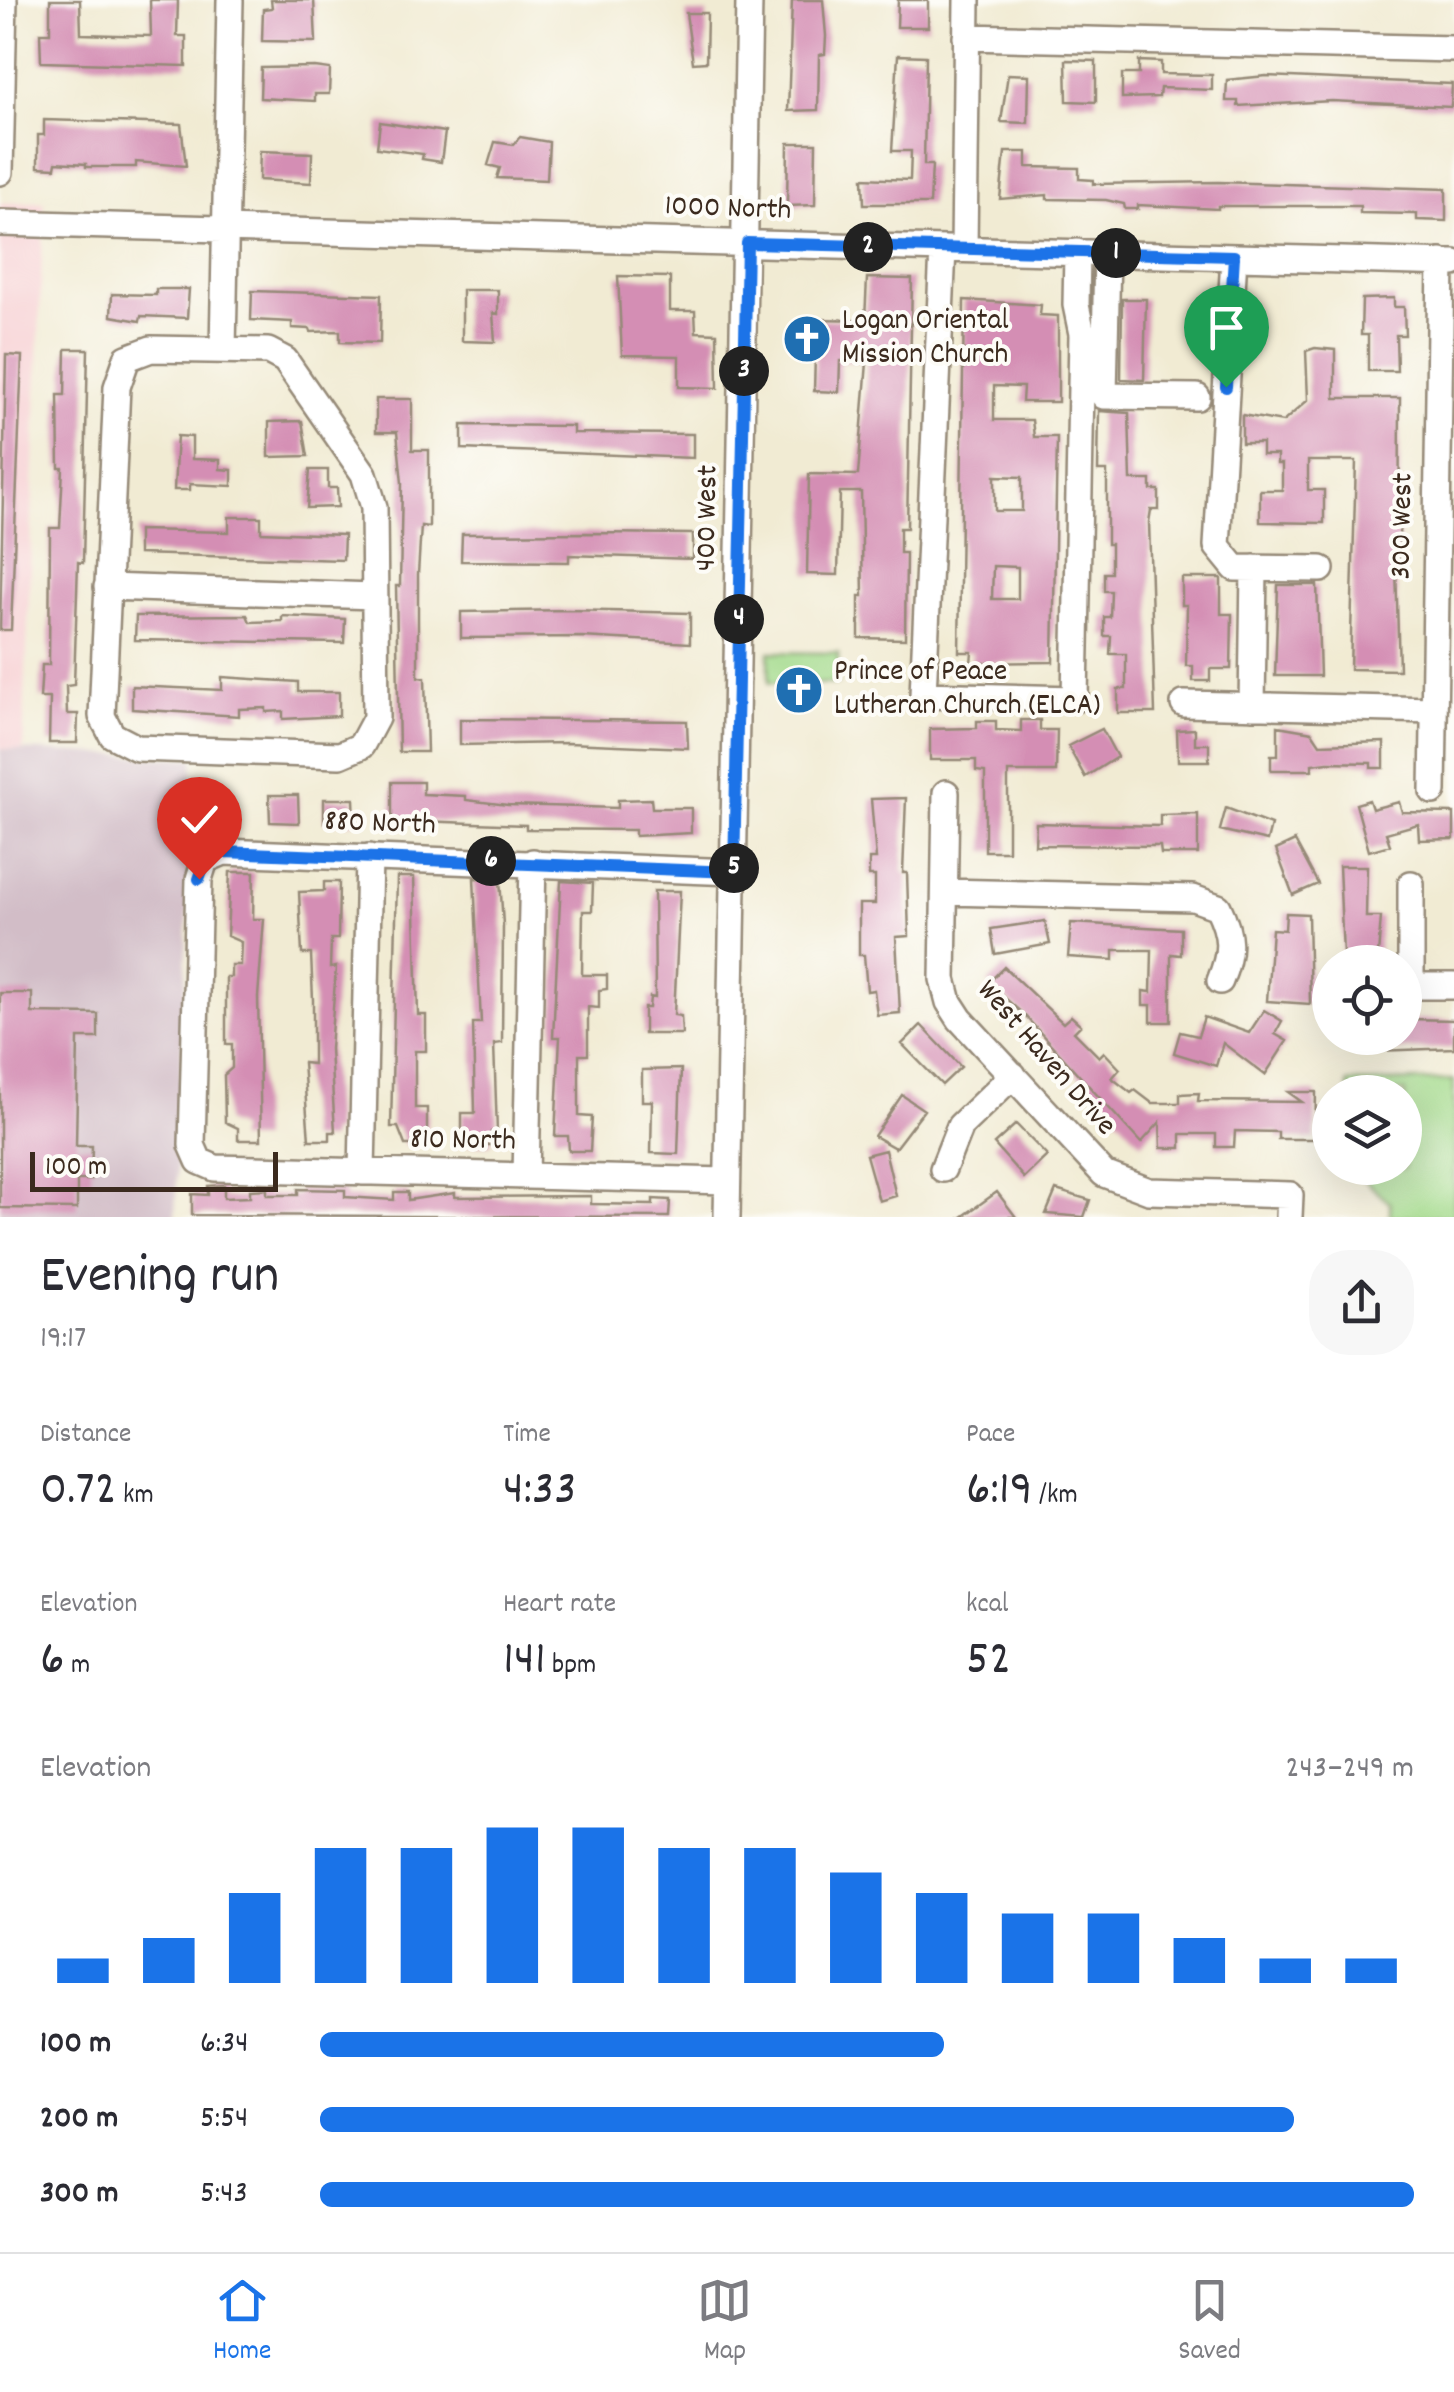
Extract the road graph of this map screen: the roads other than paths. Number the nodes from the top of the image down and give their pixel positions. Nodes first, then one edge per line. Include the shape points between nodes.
1 (4, 0) edge
2 (230, 0) edge
3 (749, 0) edge
4 (967, 0) edge
5 (966, 38) junction
6 (1454, 49) edge
7 (0, 172) edge
8 (0, 223) edge
9 (226, 229) junction
10 (747, 243) junction
11 (953, 249) junction
12 (1077, 252) junction
13 (1107, 253) junction
14 (1234, 256) junction
15 (1448, 263) edge
16 (224, 350) junction
17 (1197, 397) dead end
18 (1446, 458) edge
19 (1254, 568) junction
20 (1322, 569) dead end
21 (108, 587) junction
22 (374, 596) junction
23 (1184, 704) dead end
24 (1252, 706) junction
25 (1434, 710) junction
26 (1434, 791) dead end
27 (946, 793) dead end
28 (369, 857) junction
29 (533, 862) junction
30 (734, 872) junction
31 (1411, 884) dead end
32 (946, 892) junction
33 (1220, 982) dead end
34 (1454, 986) edge
35 (1013, 1075) junction
36 (198, 1161) joint
37 (943, 1169) dead end
38 (362, 1172) junction
39 (526, 1176) junction
40 (727, 1181) junction
41 (1290, 1206) edge
42 (726, 1217) edge

1 - 7 street
2 - 9 street
3 - 10 street, 400 West
4 - 5 street
5 - 6 street
5 - 11 street
8 - 9 street, 1000 North
9 - 10 street, 1000 North
9 - 16 street
10 - 11 street, 1000 North
10 - 30 street, 400 West
11 - 12 street, 1000 North
11 - 12 street via 924,695 1074,699 1082,334
12 - 13 street, 1000 North
13 - 14 street, 1000 North
13 - 17 street via 1104,396
14 - 15 street, 1000 North
14 - 19 street via 1216,546 1235,568
15 - 18 street, 300 West
16 - 21 street via 151,349 127,358 116,388
16 - 22 street via 268,351 286,360 364,474 374,507
18 - 25 street, 300 West
19 - 20 street
19 - 24 street
21 - 22 street
21 - 22 street via 102,716 112,735 136,748 340,755 362,746 376,718
23 - 24 street
24 - 25 street
25 - 26 street, 300 West
27 - 32 street, West Haven Drive
28 - 29 street, 880 North
28 - 36 street, 880 North via 224,852 206,860 199,879 192,1145
28 - 38 street
29 - 30 street, 880 North
29 - 39 street
30 - 40 street, 400 West
31 - 34 street via 1411,986
32 - 33 street via 1192,898 1218,906 1230,930 1231,955
32 - 35 street, West Haven Drive via 943,979 949,1002
35 - 37 street via 960,1126
35 - 41 street, West Haven Drive via 1104,1174 1124,1185
36 - 38 street, 810 North via 215,1168
38 - 39 street, 810 North
39 - 40 street, 810 North
40 - 42 street, 400 West

